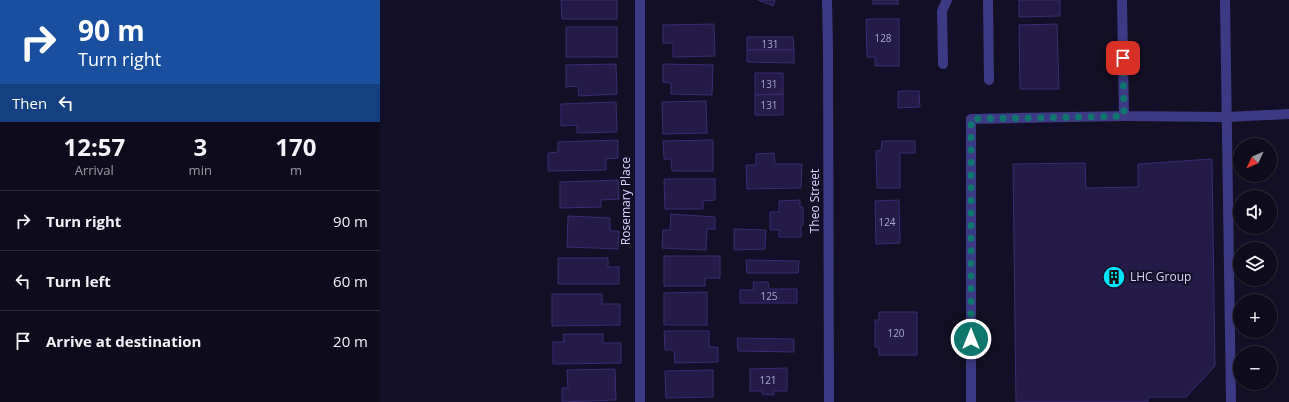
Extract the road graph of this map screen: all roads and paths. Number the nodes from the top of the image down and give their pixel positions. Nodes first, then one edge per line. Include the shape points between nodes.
1 (640, 0) edge
2 (827, 0) edge
3 (946, 0) edge
4 (988, 0) edge
5 (1122, 0) edge
6 (1225, 0) edge
7 (943, 64) dead end
8 (990, 80) dead end
9 (1289, 114) edge
10 (1124, 116) junction
11 (1226, 117) junction
12 (640, 402) edge
13 (829, 402) edge
14 (972, 402) edge
15 (1230, 402) edge

1 - 12 street, Rosemary Place
2 - 13 street, Theo Street
3 - 7 street via 942,11
4 - 8 street
5 - 10 street
6 - 11 street
9 - 11 street
10 - 11 street
10 - 14 street via 971,119
11 - 15 street

